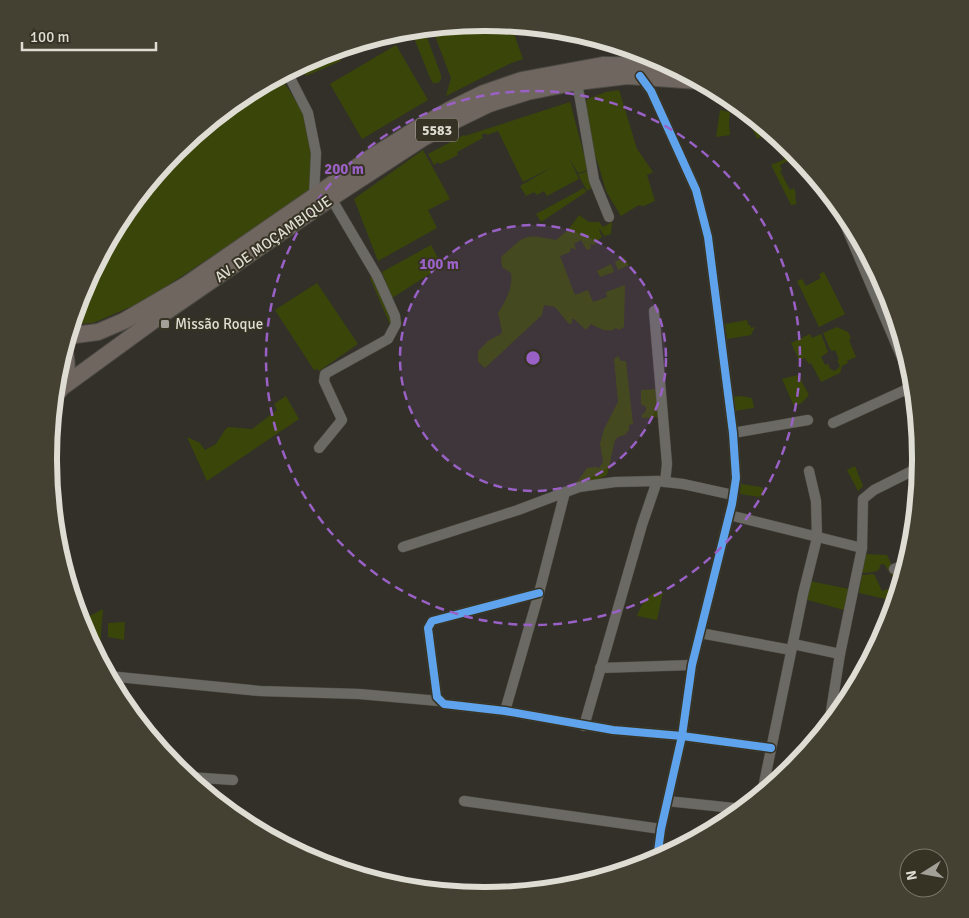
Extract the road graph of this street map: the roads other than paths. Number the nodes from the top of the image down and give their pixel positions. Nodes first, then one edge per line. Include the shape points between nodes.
1 (652, 66) edge
2 (640, 76) junction
3 (290, 78) edge
4 (682, 80) edge
5 (577, 82) junction
6 (314, 196) junction
7 (331, 198) junction
8 (609, 217) dead end
9 (852, 239) edge
10 (654, 311) dead end
11 (75, 335) edge
12 (898, 349) edge
13 (67, 367) edge
14 (64, 379) edge
15 (63, 388) edge
16 (906, 389) edge
17 (808, 420) dead end
18 (833, 423) dead end
19 (733, 433) junction
20 (319, 448) dead end
21 (809, 471) dead end
22 (912, 471) edge
23 (661, 481) junction
24 (565, 492) junction
25 (733, 495) junction
26 (729, 515) junction
27 (817, 538) junction
28 (403, 547) dead end
29 (862, 548) junction
30 (899, 567) edge
31 (894, 569) dead end
32 (539, 594) junction
33 (700, 633) junction
34 (792, 647) junction
35 (840, 654) junction
36 (692, 665) junction
37 (600, 668) junction
38 (116, 677) edge
39 (439, 701) junction
40 (831, 709) edge
41 (504, 711) junction
42 (584, 726) junction
43 (682, 736) junction
44 (771, 748) junction
45 (199, 778) edge
46 (233, 780) dead end
47 (764, 783) edge
48 (464, 801) dead end
49 (667, 801) junction
50 (732, 808) edge
51 (661, 830) junction
52 (658, 850) edge

1 - 6 highway, AV. DE MOÇAMBIQUE / 5583 via 603,65 522,80 484,93 418,128
2 - 4 highway, AV. DE MOÇAMBIQUE / 5583
2 - 5 highway, AV. DE MOÇAMBIQUE / 5583
2 - 19 street via 651,91 684,161 702,211
3 - 6 street via 308,113 316,153
5 - 7 highway, AV. DE MOÇAMBIQUE / 5583 via 489,104 423,138
5 - 8 street via 594,180
6 - 11 highway, AV. DE MOÇAMBIQUE / 5583 via 186,285 98,332
7 - 15 highway, AV. DE MOÇAMBIQUE / 5583 via 157,318
7 - 20 street via 377,276 396,324 388,339 325,374 324,381 342,420
9 - 12 street
10 - 23 street via 667,464
13 - 14 highway
16 - 18 street
17 - 19 street
19 - 25 street via 736,478
21 - 27 street via 816,501
22 - 29 street via 863,499
23 - 24 street via 615,482
23 - 25 street
23 - 37 street via 642,525
24 - 28 street
24 - 32 street
25 - 26 street
26 - 27 street
26 - 33 street
27 - 29 street
27 - 34 street
29 - 35 street
30 - 31 street
32 - 39 street via 432,621 428,628
32 - 41 street
33 - 34 street
33 - 36 street
34 - 35 street
34 - 44 street
35 - 40 street
36 - 37 street
36 - 43 street
37 - 42 street
38 - 39 street via 260,691 359,694
39 - 41 street
41 - 42 street
42 - 43 street
43 - 44 street
43 - 49 street
44 - 47 street
45 - 46 street
48 - 51 street
49 - 50 street
49 - 51 street
51 - 52 street

